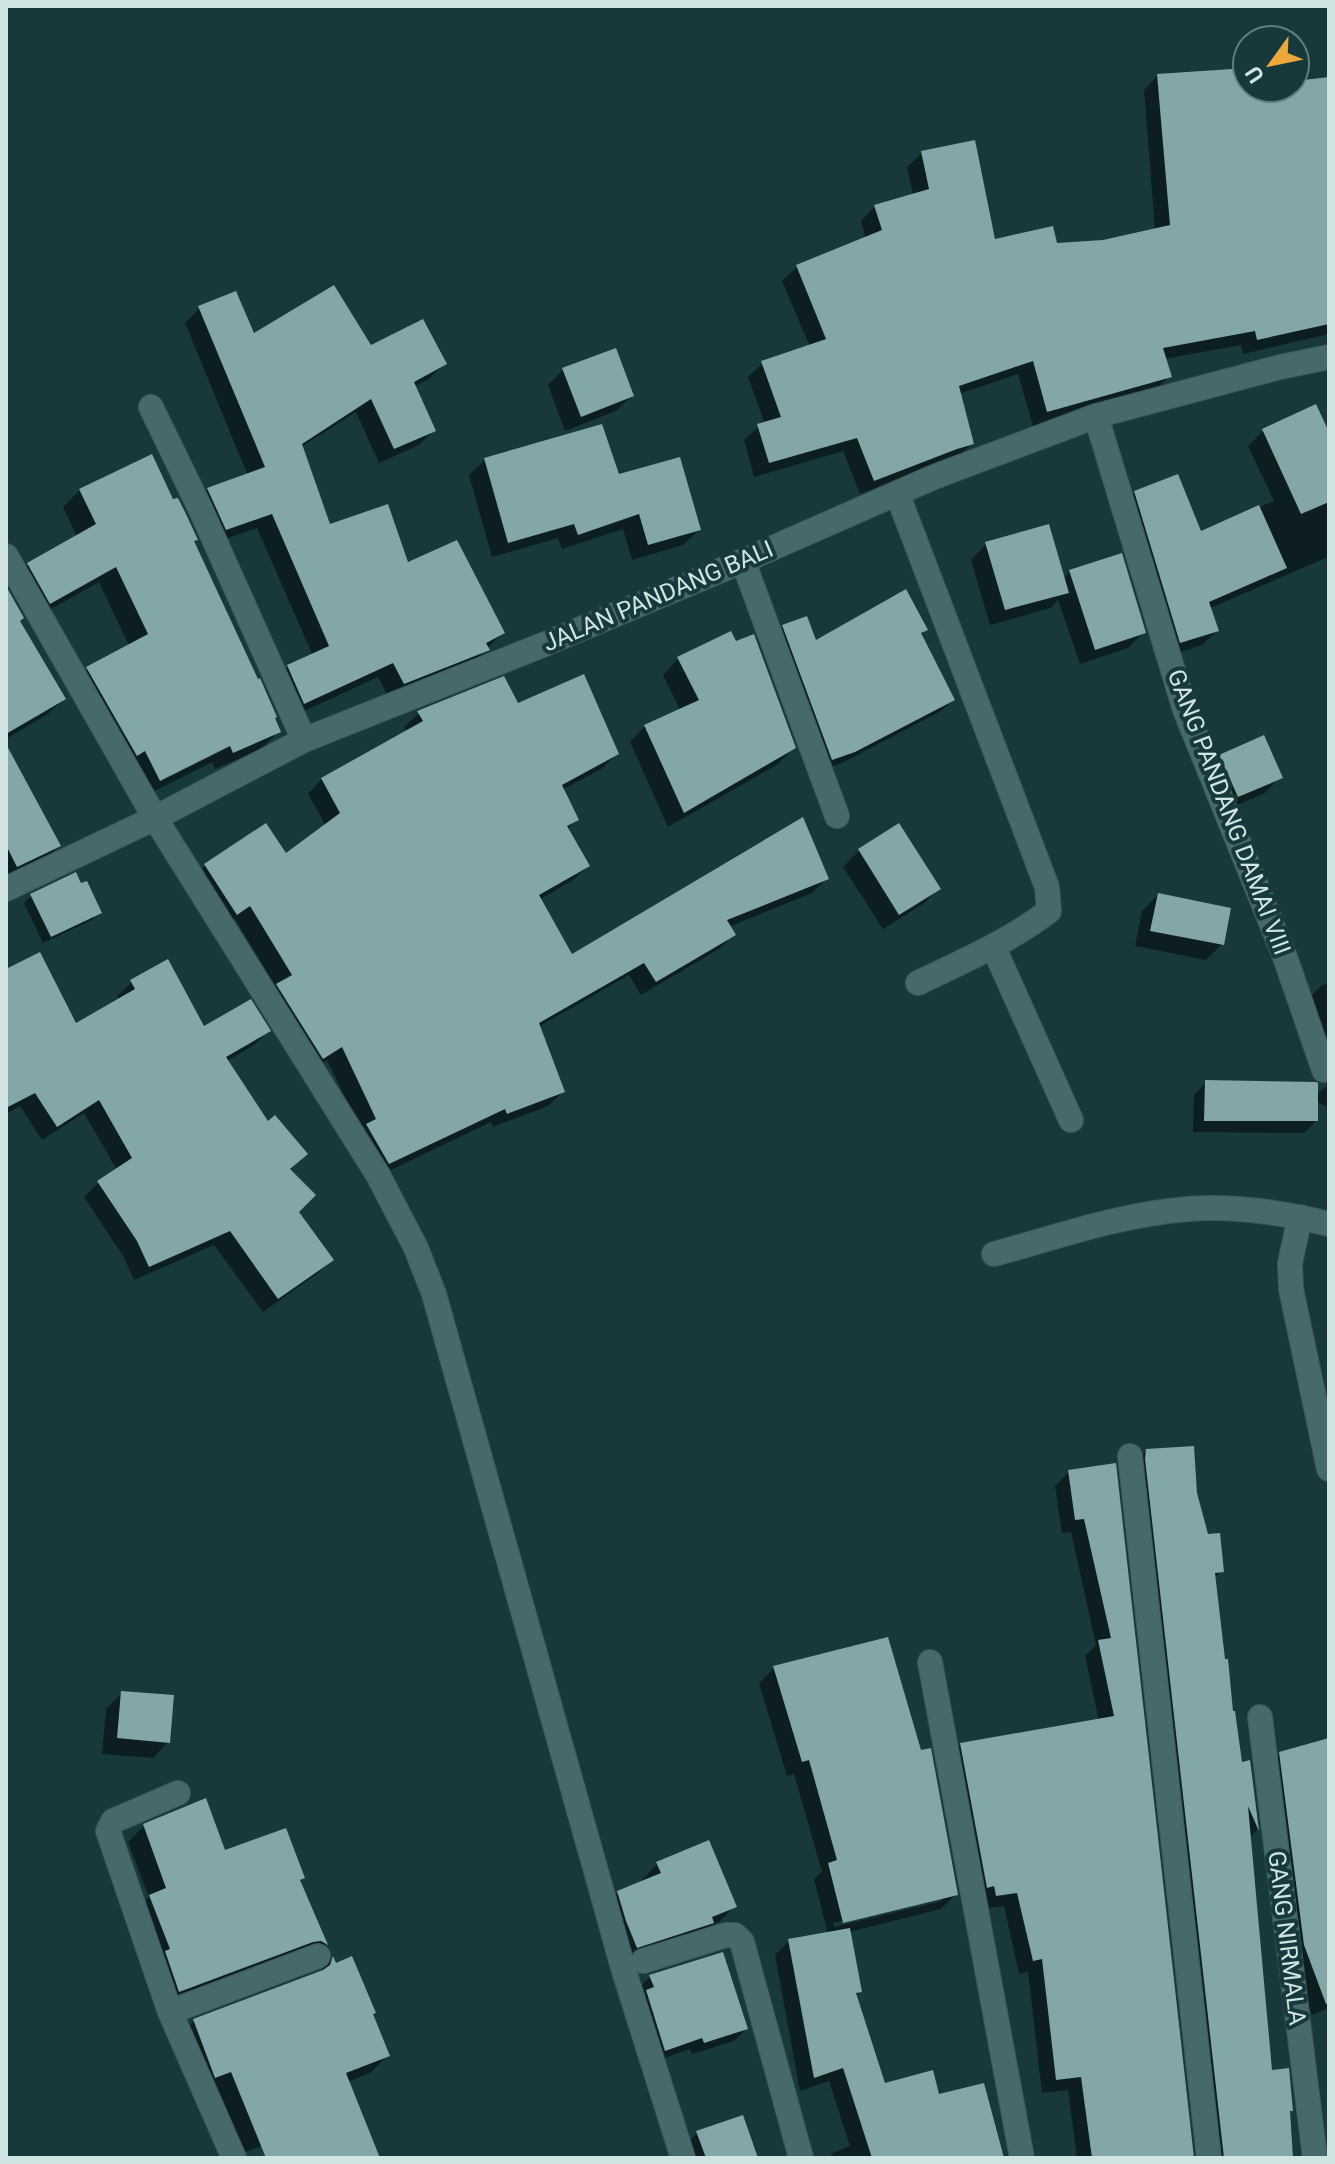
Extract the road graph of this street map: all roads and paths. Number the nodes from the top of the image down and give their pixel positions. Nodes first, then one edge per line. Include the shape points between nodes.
1 (1329, 357) edge
2 (151, 407) dead end
3 (1096, 416) junction
4 (897, 493) junction
5 (6, 556) edge
6 (743, 561) junction
7 (304, 740) junction
8 (837, 816) dead end
9 (155, 818) junction
10 (6, 889) edge
11 (993, 946) junction
12 (918, 983) dead end
13 (1324, 1070) dead end
14 (1071, 1120) dead end
15 (1300, 1217) junction
16 (1329, 1224) edge
17 (994, 1254) dead end
18 (1130, 1456) dead end
19 (1329, 1469) edge
20 (930, 1662) dead end
21 (1260, 1717) dead end
22 (178, 1793) dead end
23 (318, 1956) dead end
24 (643, 1961) dead end
25 (170, 2012) junction
26 (234, 2158) edge
27 (683, 2158) edge
28 (801, 2158) edge
29 (1022, 2158) edge
30 (1209, 2158) edge
31 (1315, 2158) edge

1 - 3 street, JALAN PANDANG BALI
2 - 7 street
3 - 4 street, JALAN PANDANG BALI
3 - 13 street, GANG PANDANG DAMAI VIII via 1185,710 1285,957
4 - 6 street, JALAN PANDANG BALI
4 - 11 street via 1047,887 1049,911
5 - 9 street
6 - 7 street, JALAN PANDANG BALI
6 - 8 street
7 - 9 street, JALAN PANDANG BALI
9 - 10 street, JALAN PANDANG BALI
9 - 27 street via 378,1175 416,1248 434,1294 624,1971
11 - 12 street
11 - 14 street
15 - 16 street
15 - 17 street via 1191,1208
15 - 19 street via 1290,1263 1291,1289
18 - 30 street
20 - 29 street
21 - 31 street, GANG NIRMALA
22 - 25 street via 113,1821 108,1831
23 - 25 street
24 - 28 street via 726,1935 742,1942
25 - 26 street

